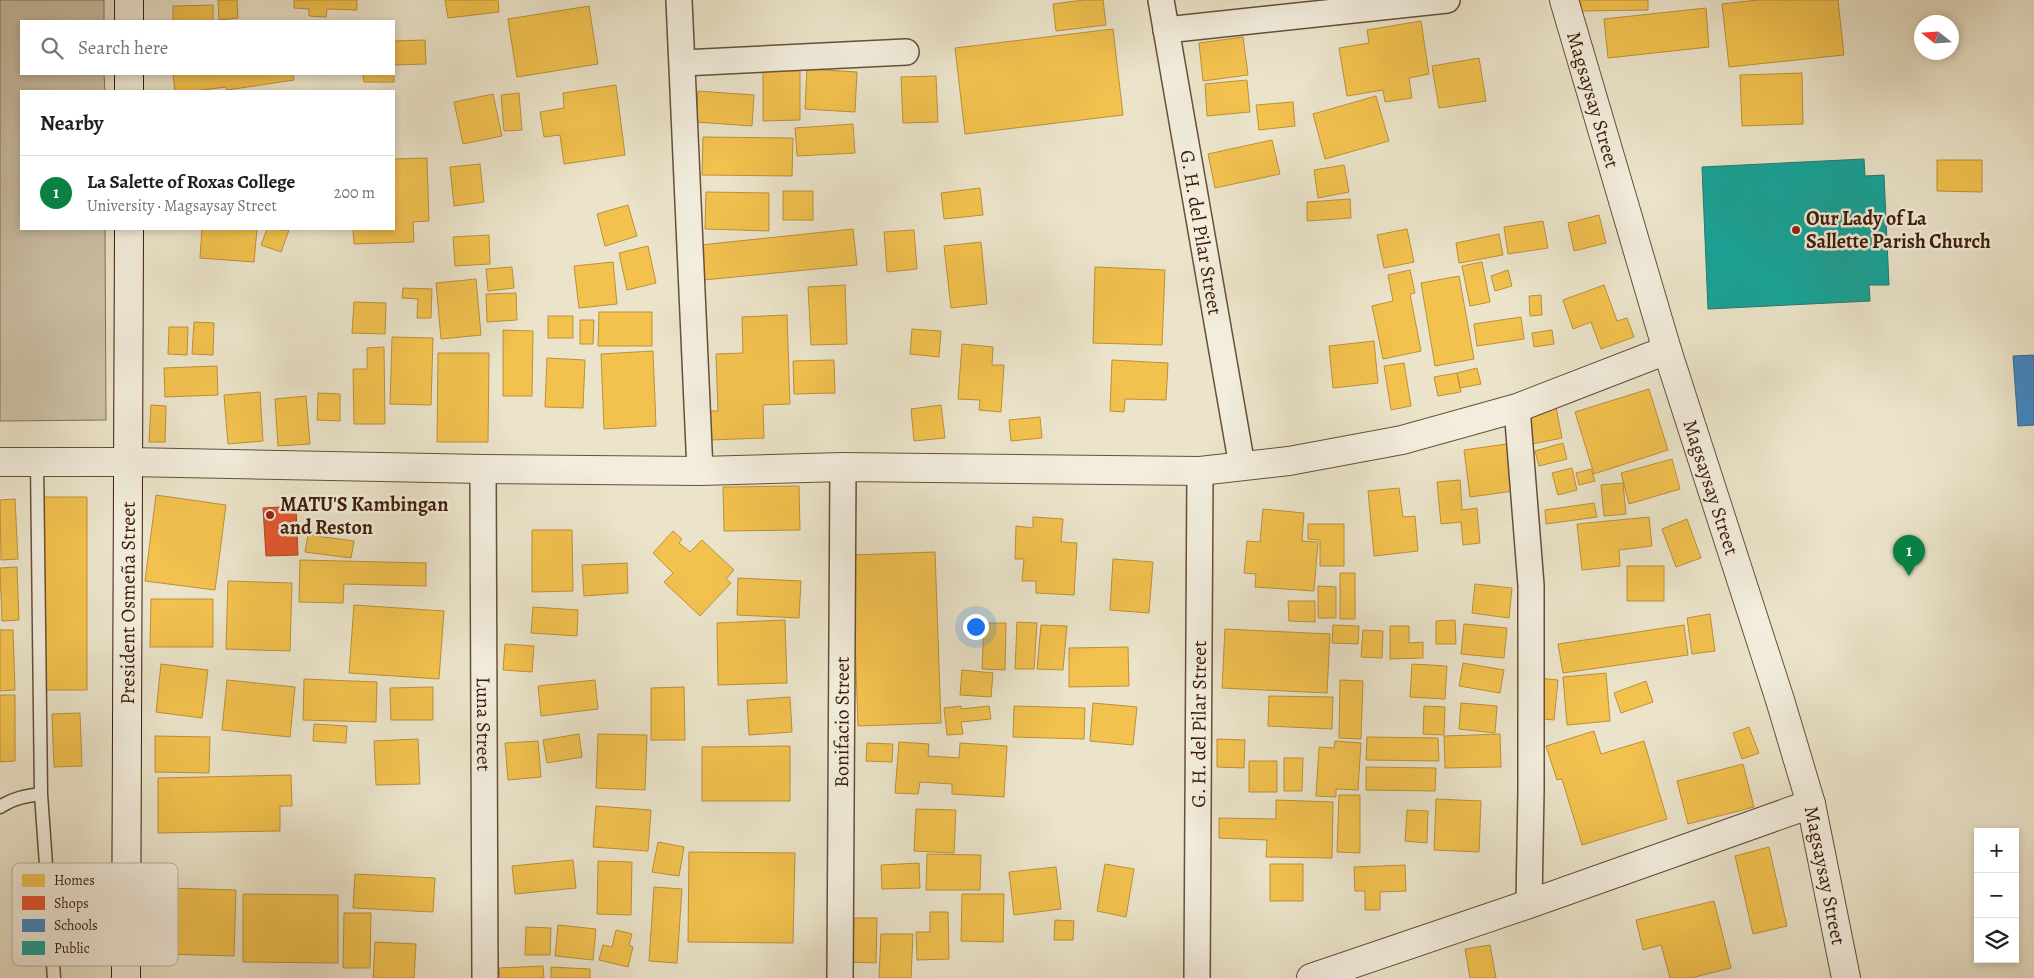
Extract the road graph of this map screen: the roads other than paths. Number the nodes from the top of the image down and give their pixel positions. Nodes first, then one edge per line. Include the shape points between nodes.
1 (129, 0) edge
2 (679, 0) edge
3 (1161, 0) edge
4 (1447, 0) edge
5 (1564, 0) edge
6 (129, 20) edge
7 (1166, 30) junction
8 (906, 52) dead end
9 (683, 63) junction
10 (129, 75) edge
11 (129, 90) edge
12 (129, 230) edge
13 (1667, 350) junction
14 (1516, 408) junction
15 (0, 462) edge
16 (37, 462) junction
17 (130, 462) junction
18 (1242, 466) junction
19 (843, 467) junction
20 (483, 469) junction
21 (700, 470) junction
22 (1200, 471) junction
23 (41, 794) junction
24 (1811, 804) junction
25 (0, 807) edge
26 (46, 863) edge
27 (127, 863) edge
28 (1529, 904) junction
29 (485, 978) edge
30 (840, 978) edge
31 (1196, 978) edge
32 (1311, 978) edge
33 (1846, 978) edge

1 - 6 street
2 - 9 street
3 - 7 street, G. H. del Pilar Street
4 - 7 street
5 - 13 street, Magsaysay Street
7 - 18 street, G. H. del Pilar Street
8 - 9 street
9 - 21 street
10 - 11 street
12 - 17 street, President Osmeña Street
13 - 14 street
13 - 24 street, Magsaysay Street
14 - 18 street via 1402,440 1289,462
14 - 28 street via 1531,585
15 - 16 street
16 - 17 street
16 - 23 lane
17 - 20 street
17 - 27 street, President Osmeña Street
18 - 22 street
19 - 21 street
19 - 22 street
19 - 30 street, Bonifacio Street
20 - 21 street
20 - 29 street, Luna Street
22 - 31 street, G. H. del Pilar Street
23 - 25 lane via 8,801
23 - 26 lane
24 - 28 street
24 - 33 street, Magsaysay Street
28 - 32 street

